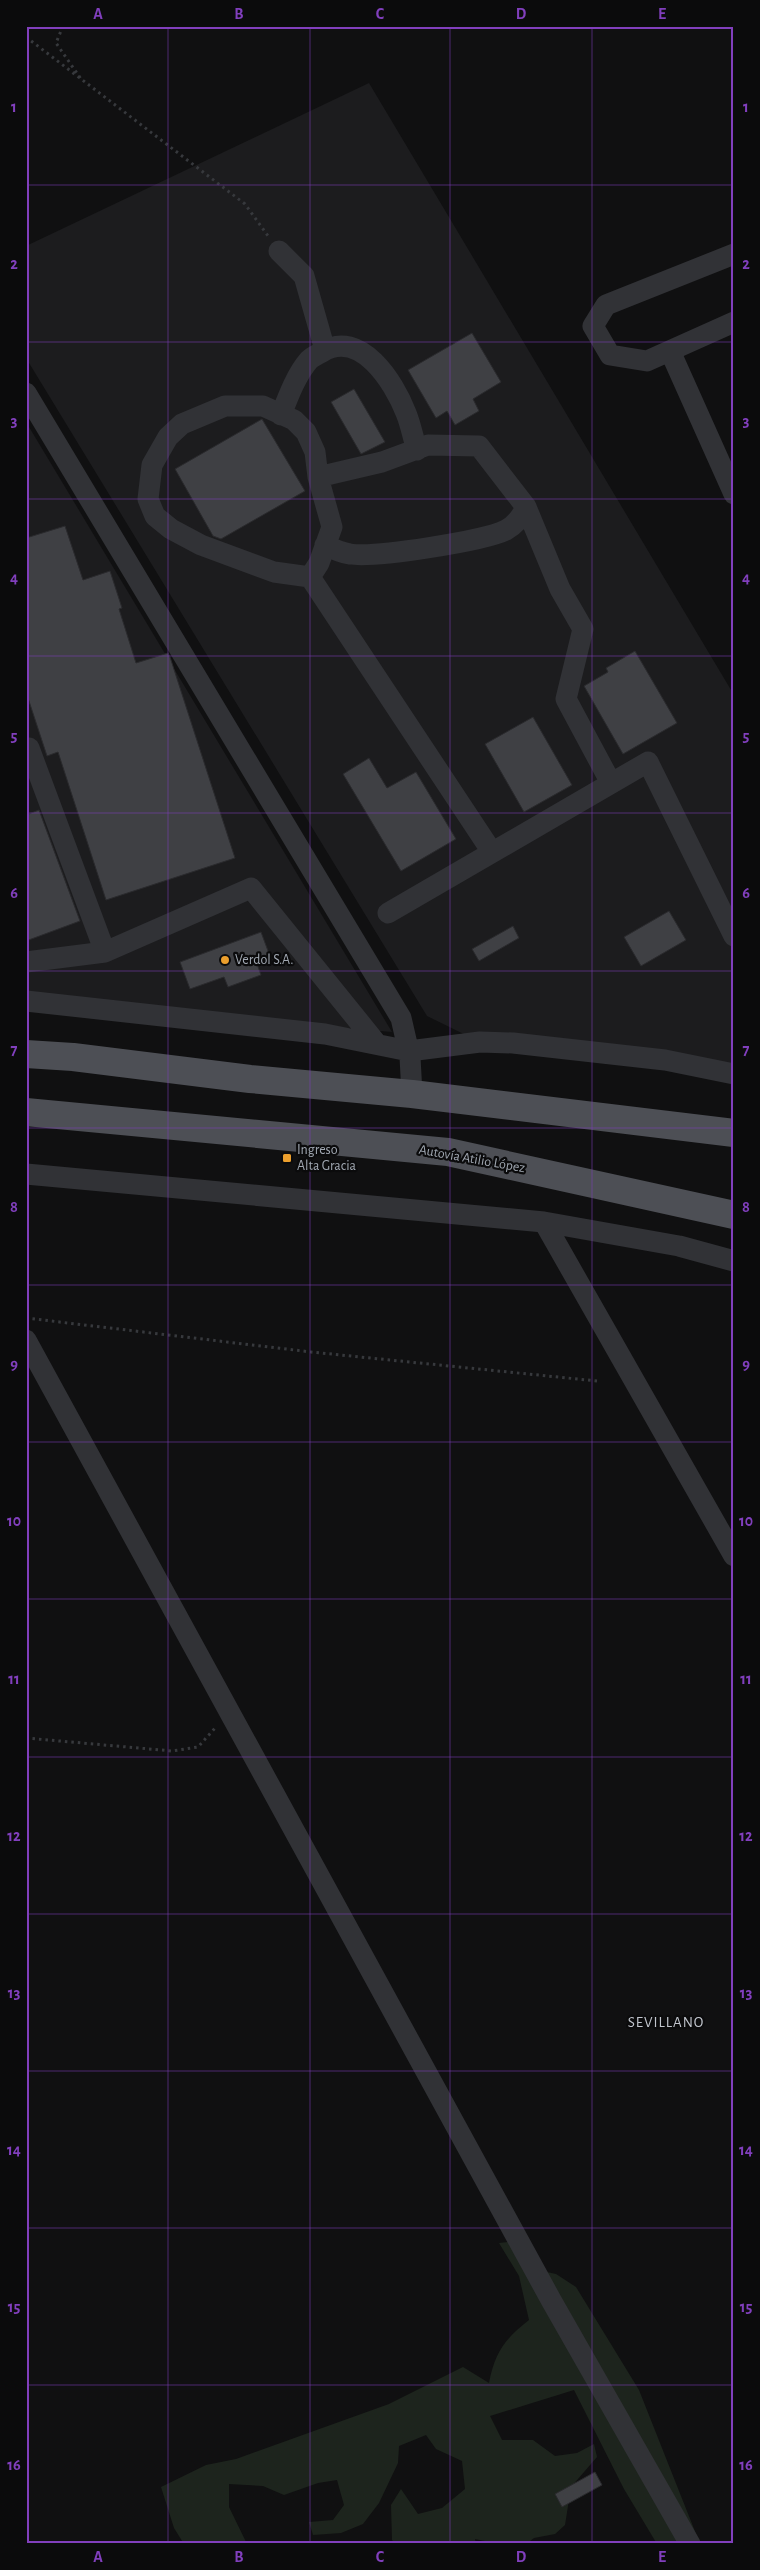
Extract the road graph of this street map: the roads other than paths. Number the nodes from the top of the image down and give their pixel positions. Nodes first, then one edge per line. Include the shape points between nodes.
1 (278, 251) road end
2 (734, 254) edge
3 (734, 322) edge
4 (325, 350) junction
5 (670, 351) junction
6 (26, 393) edge
7 (281, 415) junction
8 (417, 450) junction
9 (318, 477) junction
10 (734, 494) edge
11 (526, 507) junction
12 (325, 545) junction
13 (310, 578) junction
14 (26, 749) edge
15 (611, 783) junction
16 (492, 852) junction
17 (388, 913) dead end
18 (734, 936) edge
19 (105, 952) junction
20 (26, 962) edge
21 (26, 1001) edge
22 (377, 1044) junction
23 (409, 1051) junction
24 (26, 1054) edge
25 (734, 1074) edge
26 (412, 1094) junction
27 (26, 1112) edge
28 (734, 1133) edge
29 (26, 1174) edge
30 (734, 1215) edge
31 (544, 1222) junction
32 (734, 1261) edge
33 (26, 1340) edge
34 (734, 1556) edge
35 (690, 2544) edge

1 - 4 street via 304,276
2 - 5 street via 606,305 593,326 610,355 648,361
3 - 5 street
4 - 7 street via 310,360 290,392
4 - 8 street via 336,345 351,347 376,362 406,412
5 - 10 street
6 - 23 street via 379,979 401,1018
7 - 9 street via 294,420 306,432 314,452
7 - 13 street via 263,406 225,406 182,424 168,437 152,465 148,499 155,516 201,545 274,572
8 - 9 street
8 - 11 street via 428,445 479,446
9 - 12 street via 332,527
11 - 12 street via 521,517 507,530 475,539 361,555
11 - 15 street via 560,589 583,629 566,699
12 - 13 street
13 - 16 street
14 - 19 street via 30,748
15 - 16 street
15 - 18 street via 648,762
16 - 17 street
19 - 20 street
19 - 22 street via 251,888
21 - 22 street via 325,1034
22 - 23 street
23 - 25 street via 480,1042 513,1043 665,1060
23 - 26 street
24 - 26 main road
26 - 28 main road
27 - 30 main road, Autovía Atilio López via 448,1152
29 - 31 street
31 - 32 street via 679,1246
31 - 34 street
33 - 35 street via 551,2300

